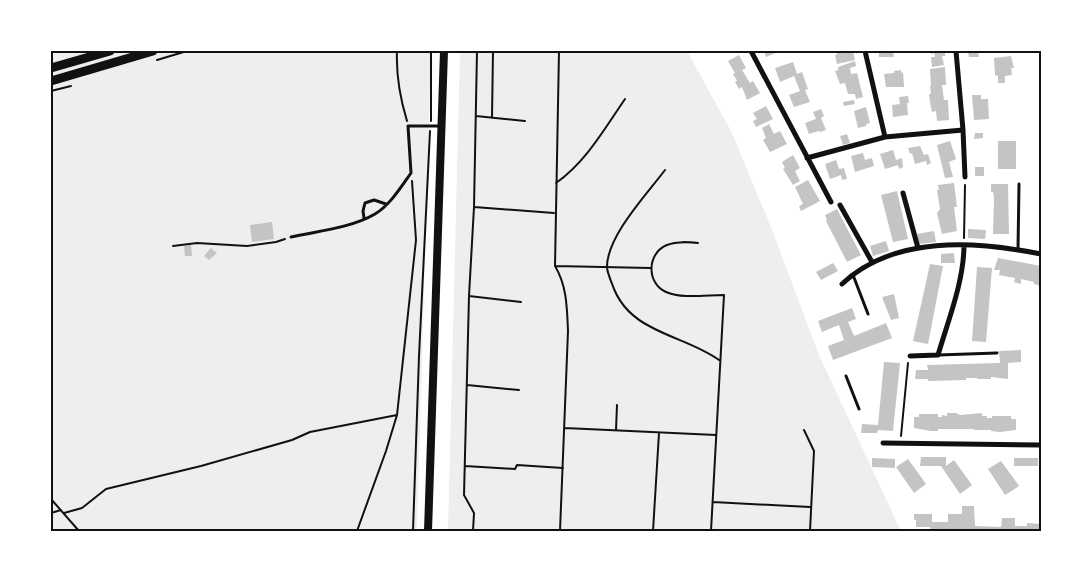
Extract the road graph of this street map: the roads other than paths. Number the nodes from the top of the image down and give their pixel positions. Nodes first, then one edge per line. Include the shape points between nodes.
1 (110, 51) edge
2 (153, 51) edge
3 (444, 51) edge
4 (751, 51) edge
5 (866, 51) edge
6 (956, 51) edge
7 (51, 68) edge
8 (51, 81) edge
9 (442, 126) junction
10 (963, 130) junction
11 (885, 137) junction
12 (807, 158) junction
13 (965, 177) road end
14 (1019, 184) dead end
15 (903, 193) dead end
16 (831, 202) dead end
17 (386, 204) junction
18 (840, 204) dead end
19 (364, 218) junction
20 (291, 236) road end
21 (964, 245) junction
22 (918, 248) junction
23 (1018, 249) junction
24 (1041, 254) edge
25 (872, 262) junction
26 (853, 274) junction
27 (842, 284) dead end
28 (868, 314) dead end
29 (996, 354) dead end
30 (938, 355) junction
31 (910, 356) road end
32 (846, 376) dead end
33 (859, 409) dead end
34 (883, 443) dead end
35 (1041, 445) edge
36 (428, 531) edge

1 - 7 main road
2 - 8 main road
3 - 9 main road
4 - 12 street
5 - 11 street
6 - 10 street
9 - 17 lane via 408,126 412,173
9 - 36 main road
10 - 11 street
10 - 13 street
11 - 12 street
12 - 16 street
14 - 23 lane
15 - 22 street
17 - 19 lane via 375,214
17 - 19 lane via 374,200 365,203
18 - 25 street
19 - 20 lane
21 - 22 street
21 - 23 street
21 - 30 street via 960,279
22 - 25 street
23 - 24 street
25 - 26 street
26 - 27 street
26 - 28 lane
29 - 30 lane
30 - 31 street
32 - 33 lane
34 - 35 street

